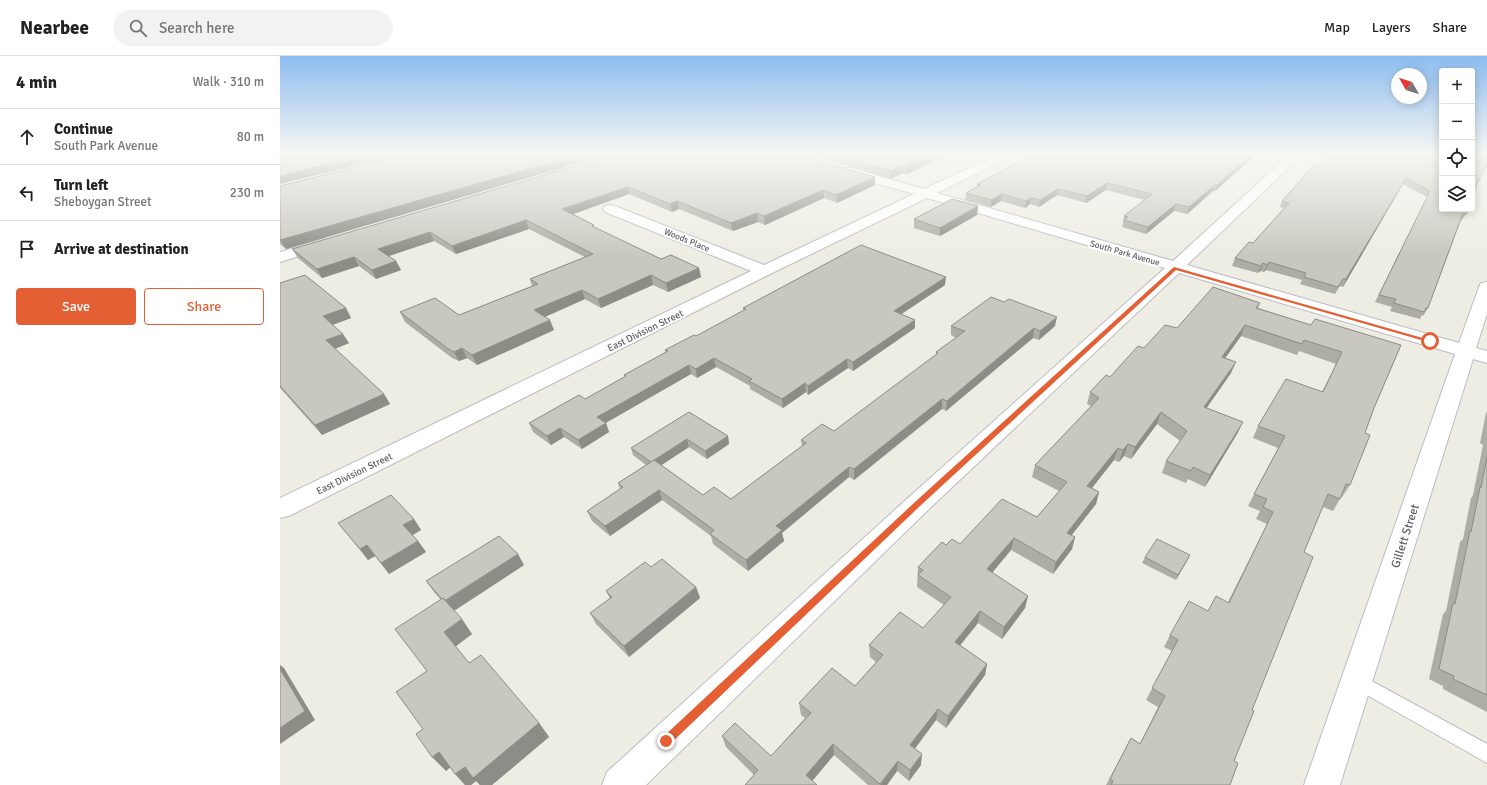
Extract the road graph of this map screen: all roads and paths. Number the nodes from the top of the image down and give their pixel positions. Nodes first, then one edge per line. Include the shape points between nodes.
1 (899, 187) edge
2 (941, 187) edge
3 (1262, 187) edge
4 (925, 195) junction
5 (610, 209) dead end
6 (333, 241) edge
7 (280, 257) edge
8 (1175, 268) junction
9 (764, 271) junction
10 (1487, 287) edge
11 (1477, 354) edge
12 (282, 506) edge
13 (1357, 681) junction
14 (1487, 754) edge
15 (620, 785) edge
16 (1322, 785) edge

1 - 4 street, South Park Avenue
2 - 4 street, East Division Street
3 - 8 street
4 - 8 street, South Park Avenue
4 - 9 street, East Division Street
5 - 9 street, Woods Place
6 - 7 street
8 - 11 street, South Park Avenue
8 - 15 street via 918,504
9 - 12 street, East Division Street
10 - 11 street, Gillett Street
11 - 13 street, Gillett Street
13 - 14 lane
13 - 16 street, Gillett Street

